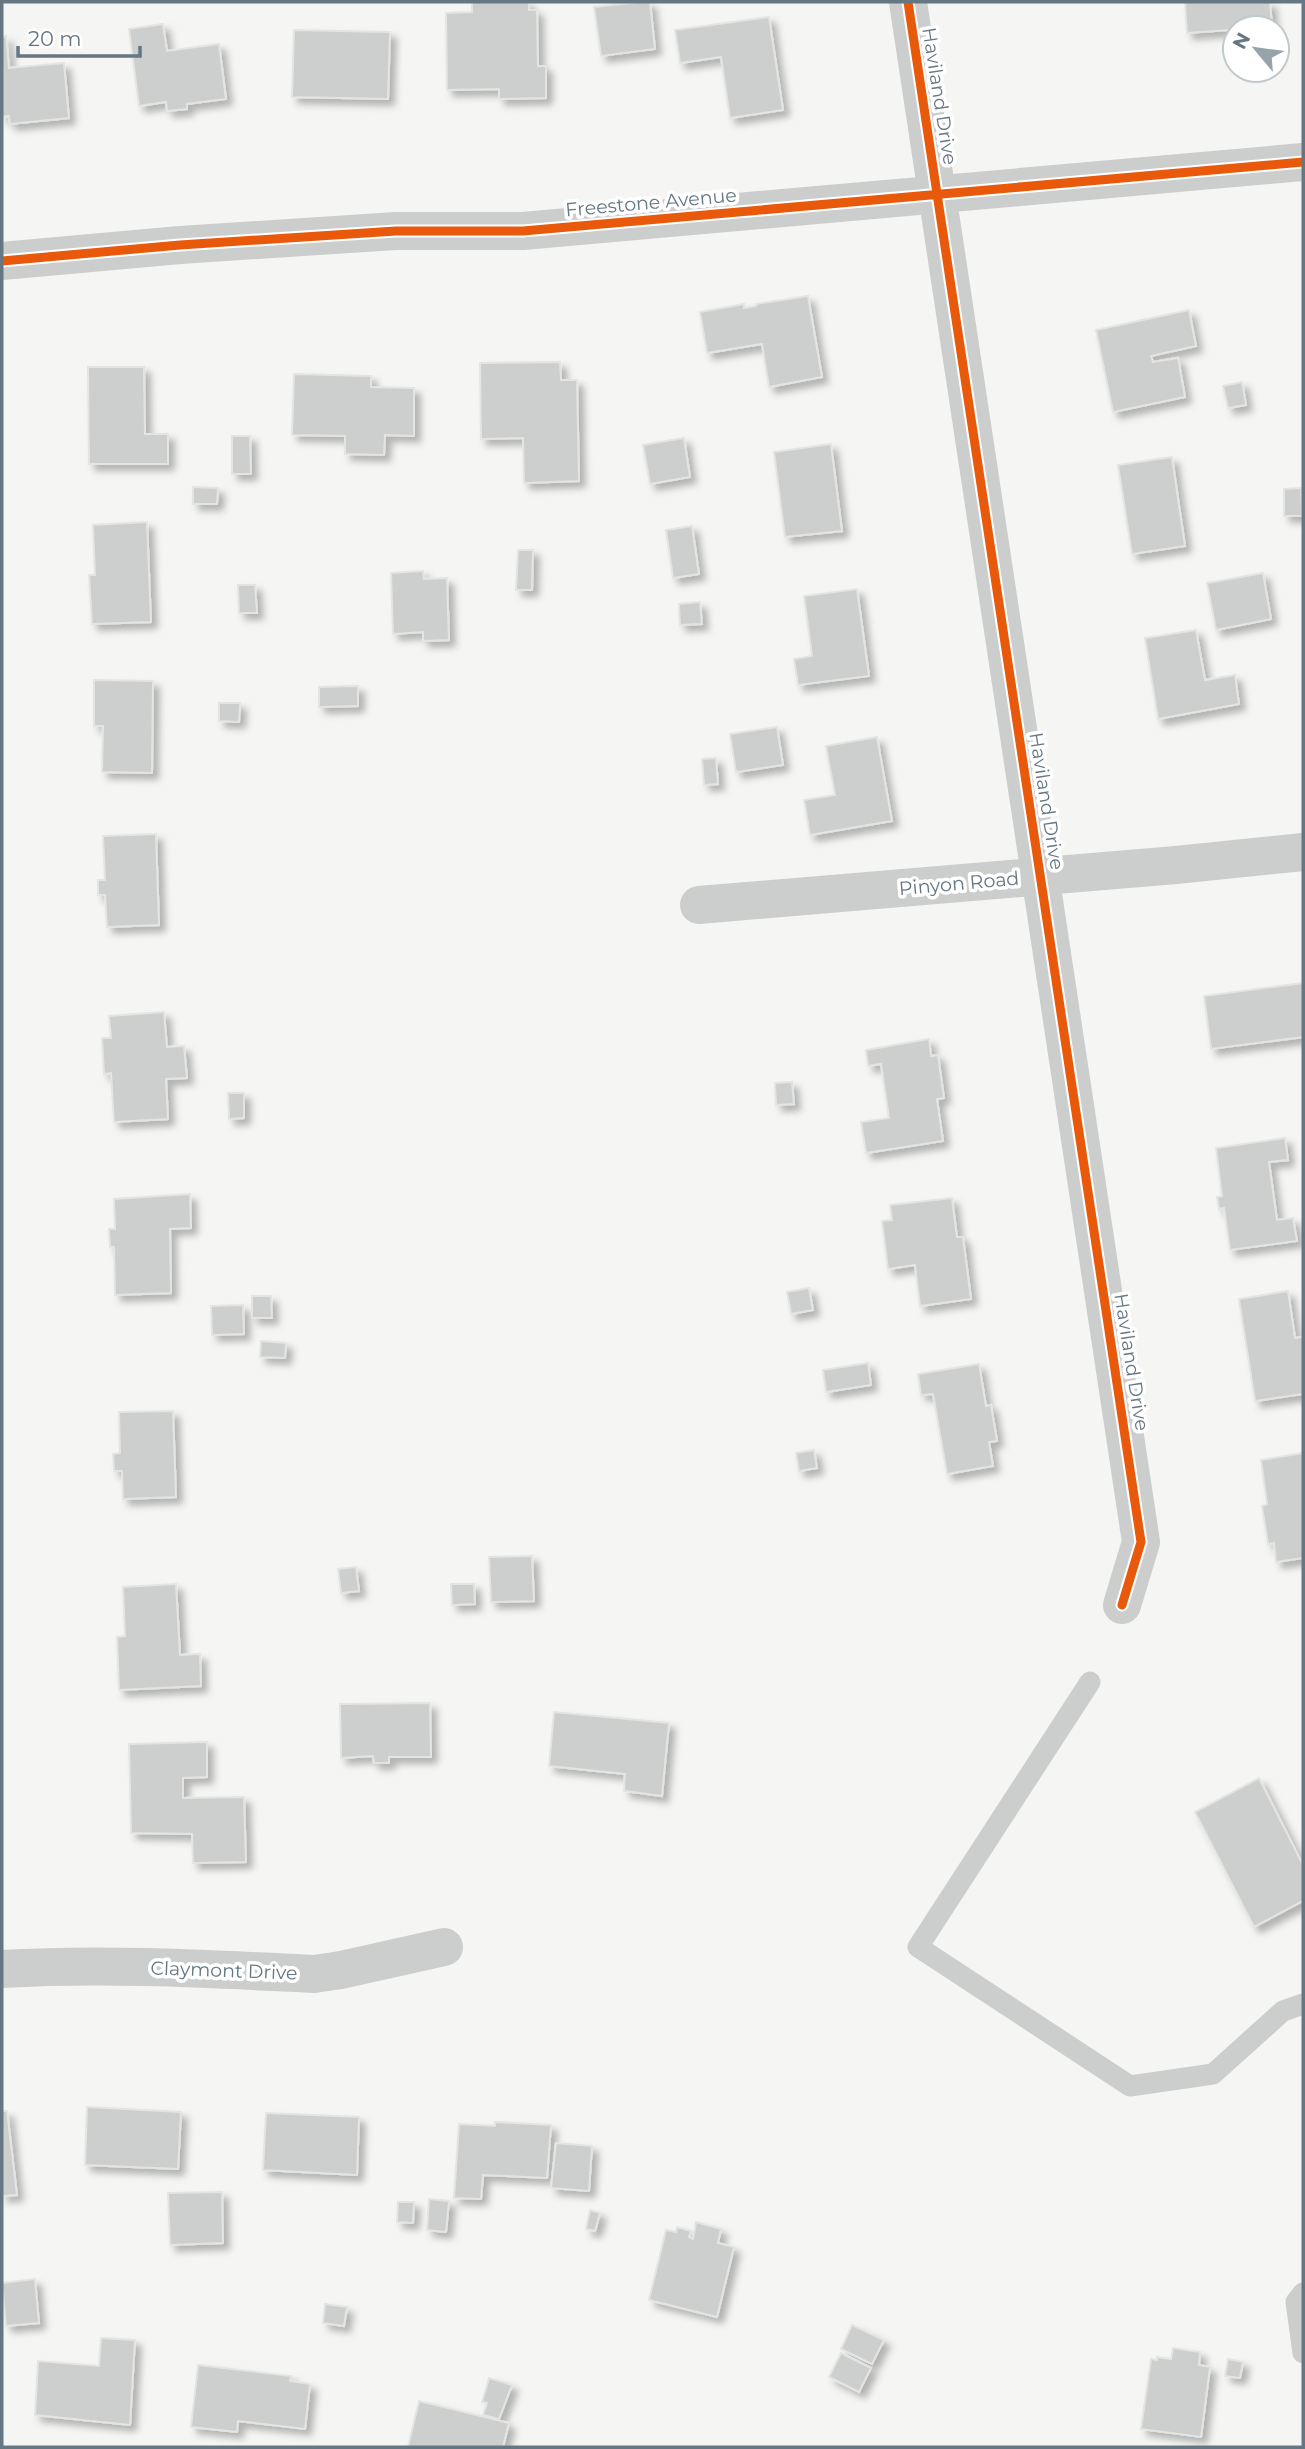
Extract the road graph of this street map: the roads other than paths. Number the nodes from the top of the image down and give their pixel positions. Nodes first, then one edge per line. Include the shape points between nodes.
1 (908, 2) edge
2 (1303, 162) edge
3 (937, 195) junction
4 (2, 261) edge
5 (1303, 852) edge
6 (1041, 876) junction
7 (699, 905) dead end
8 (1122, 1605) dead end
9 (1090, 1682) dead end
10 (444, 1947) dead end
11 (2, 1969) edge
12 (1303, 2004) edge
13 (1303, 2293) edge
14 (1303, 2353) edge

1 - 3 street, Haviland Drive
2 - 3 street, Freestone Avenue
3 - 4 street, Freestone Avenue via 523,231 396,231
3 - 6 street, Haviland Drive
5 - 6 street, Pinyon Road
6 - 7 street, Pinyon Road
6 - 8 street, Haviland Drive via 1141,1542
9 - 12 lane via 918,1948 1130,2086 1213,2074 1283,2011
10 - 11 street, Claymont Drive via 314,1974 135,1966
13 - 14 lane via 1296,2302

